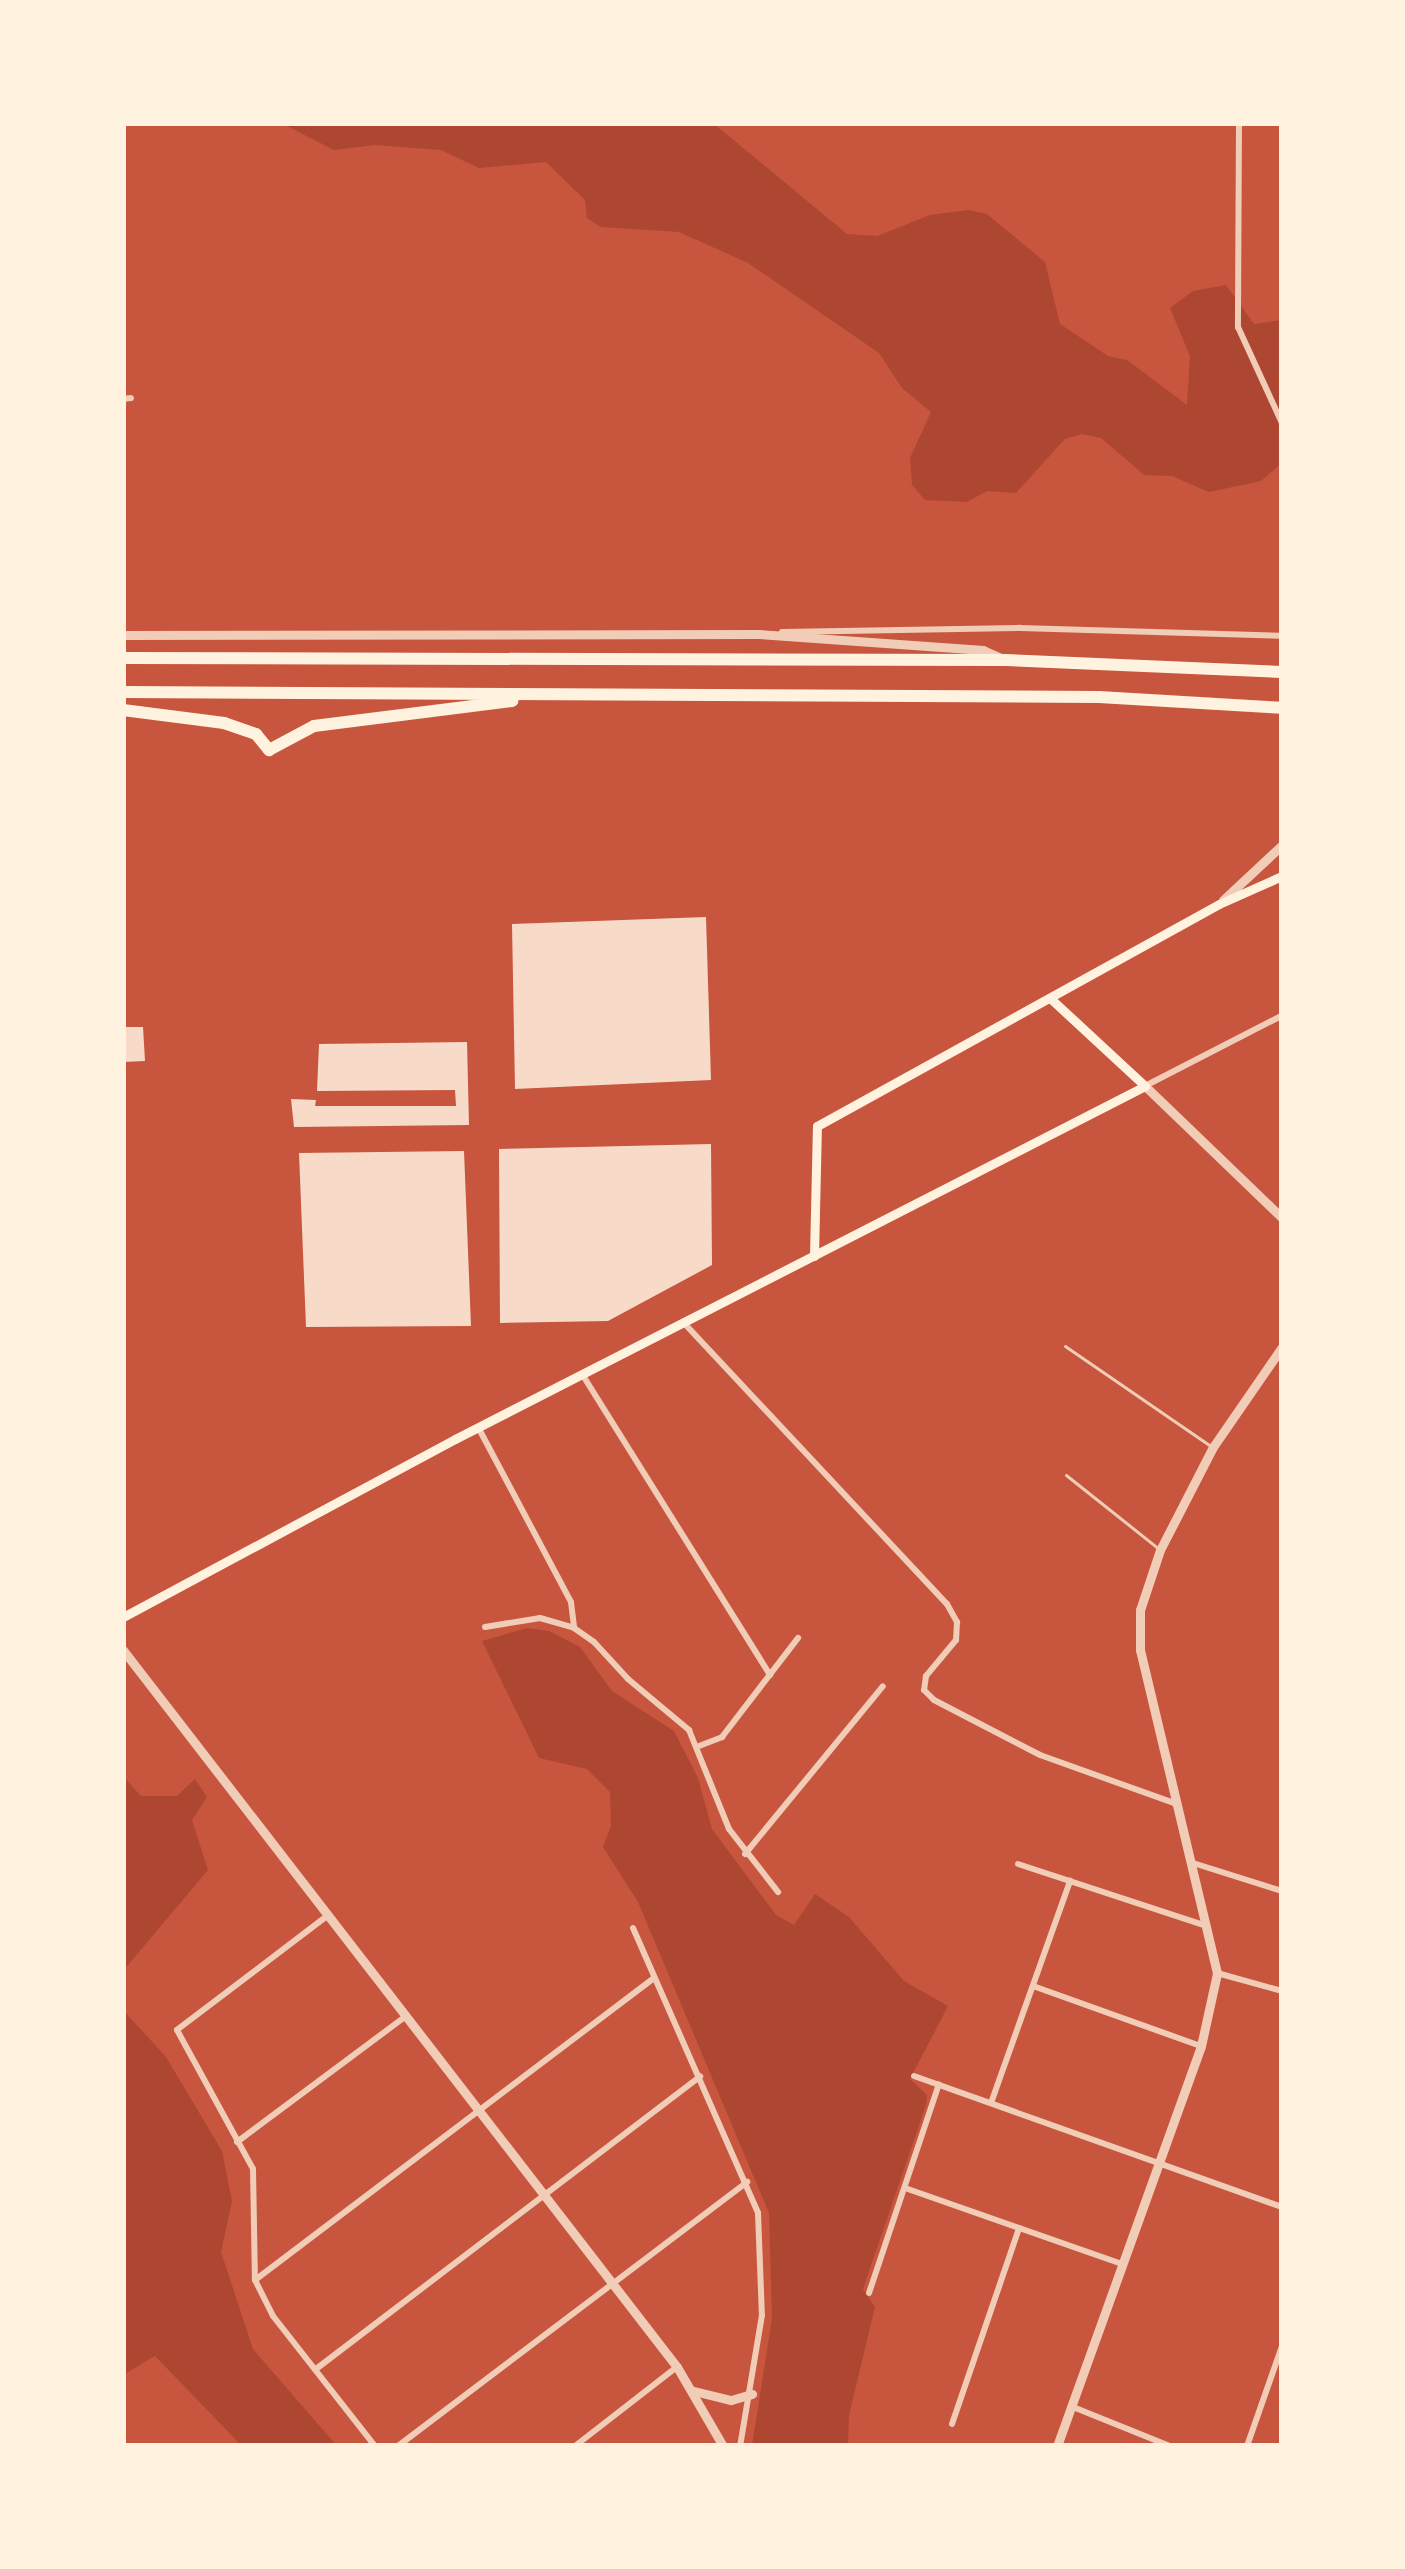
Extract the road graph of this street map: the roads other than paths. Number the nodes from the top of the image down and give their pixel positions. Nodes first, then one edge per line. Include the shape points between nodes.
1 (1238, 123) edge
2 (1282, 424) edge
3 (759, 634) junction
4 (123, 635) edge
5 (1282, 636) edge
6 (123, 658) edge
7 (1006, 660) junction
8 (1282, 672) edge
9 (123, 692) edge
10 (571, 694) junction
11 (1282, 708) edge
12 (123, 710) edge
13 (1282, 845) edge
14 (1282, 876) edge
15 (1219, 904) junction
16 (1052, 1000) junction
17 (1279, 1017) dead end
18 (1145, 1086) junction
19 (1282, 1218) edge
20 (814, 1256) junction
21 (683, 1322) junction
22 (1065, 1346) dead end
23 (1282, 1347) edge
24 (582, 1374) junction
25 (478, 1427) junction
26 (1213, 1448) junction
27 (1066, 1475) dead end
28 (1160, 1550) junction
29 (123, 1618) edge
30 (485, 1627) dead end
31 (574, 1628) junction
32 (798, 1638) dead end
33 (123, 1650) edge
34 (770, 1675) junction
35 (884, 1686) dead end
36 (699, 1746) junction
37 (1181, 1805) junction
38 (745, 1854) junction
39 (1193, 1863) junction
40 (1018, 1864) dead end
41 (1070, 1881) junction
42 (1282, 1891) edge
43 (778, 1892) dead end
44 (327, 1916) junction
45 (1207, 1926) junction
46 (634, 1928) dead end
47 (1217, 1973) junction
48 (654, 1978) junction
49 (1033, 1986) junction
50 (1282, 1991) edge
51 (405, 2018) junction
52 (1201, 2046) junction
53 (700, 2076) junction
54 (914, 2076) dead end
55 (940, 2084) junction
56 (991, 2103) junction
57 (478, 2111) junction
58 (238, 2141) junction
59 (1159, 2163) junction
60 (747, 2182) junction
61 (904, 2188) junction
62 (543, 2195) junction
63 (1282, 2207) edge
64 (1019, 2228) junction
65 (1122, 2264) junction
66 (255, 2280) junction
67 (612, 2284) junction
68 (869, 2293) dead end
69 (1282, 2346) edge
70 (677, 2367) junction
71 (316, 2370) junction
72 (692, 2390) junction
73 (752, 2394) junction
74 (1072, 2407) junction
75 (952, 2423) dead end
76 (374, 2446) edge
77 (398, 2446) edge
78 (575, 2446) edge
79 (723, 2446) edge
80 (740, 2446) edge
81 (1057, 2446) edge
82 (1170, 2446) edge
83 (1247, 2446) edge

1 - 2 street via 1238,327
3 - 4 street
3 - 5 street via 1020,628
3 - 7 street via 983,650
6 - 7 highway
7 - 8 highway
9 - 10 highway
10 - 11 highway via 1100,698
10 - 12 highway via 314,726 269,750 247,729
13 - 15 street
14 - 15 main road
15 - 16 main road
16 - 18 main road
16 - 20 main road via 817,1126
17 - 18 street
18 - 19 street
18 - 20 main road
20 - 21 main road
21 - 24 main road
21 - 37 street via 946,1604 956,1640 926,1676 924,1690 934,1700 1040,1755
22 - 26 lane
23 - 26 street
24 - 25 main road
24 - 34 street
25 - 29 main road
25 - 31 street via 571,1602
26 - 28 street
27 - 28 lane
28 - 37 street via 1141,1610 1140,1650
30 - 31 street via 529,1617
31 - 36 street via 676,1716
32 - 34 street
33 - 44 street
34 - 36 street via 722,1737
35 - 38 street
36 - 38 street
37 - 39 street
38 - 43 street
39 - 42 street
39 - 45 street
40 - 41 street
41 - 45 street
41 - 49 street
44 - 51 street
44 - 58 street via 177,2030
45 - 47 street
46 - 48 street
47 - 50 street
47 - 52 street
48 - 53 street
48 - 57 street
49 - 52 street
49 - 56 street
51 - 57 street
51 - 58 street
52 - 59 street
53 - 60 street
53 - 62 street
54 - 55 street
55 - 56 street
55 - 61 street
56 - 59 street
57 - 62 street
57 - 66 street
58 - 66 street via 253,2169
59 - 63 street
59 - 65 street
60 - 67 street
60 - 73 street via 758,2213 762,2315
61 - 64 street
61 - 68 street
62 - 67 street
62 - 71 street
64 - 65 street
64 - 75 street
65 - 74 street
66 - 71 street
67 - 70 street
67 - 77 street
69 - 83 street
70 - 72 street
70 - 78 street
71 - 76 street
72 - 73 street via 731,2400
72 - 79 street
73 - 80 street
74 - 81 street
74 - 82 street

